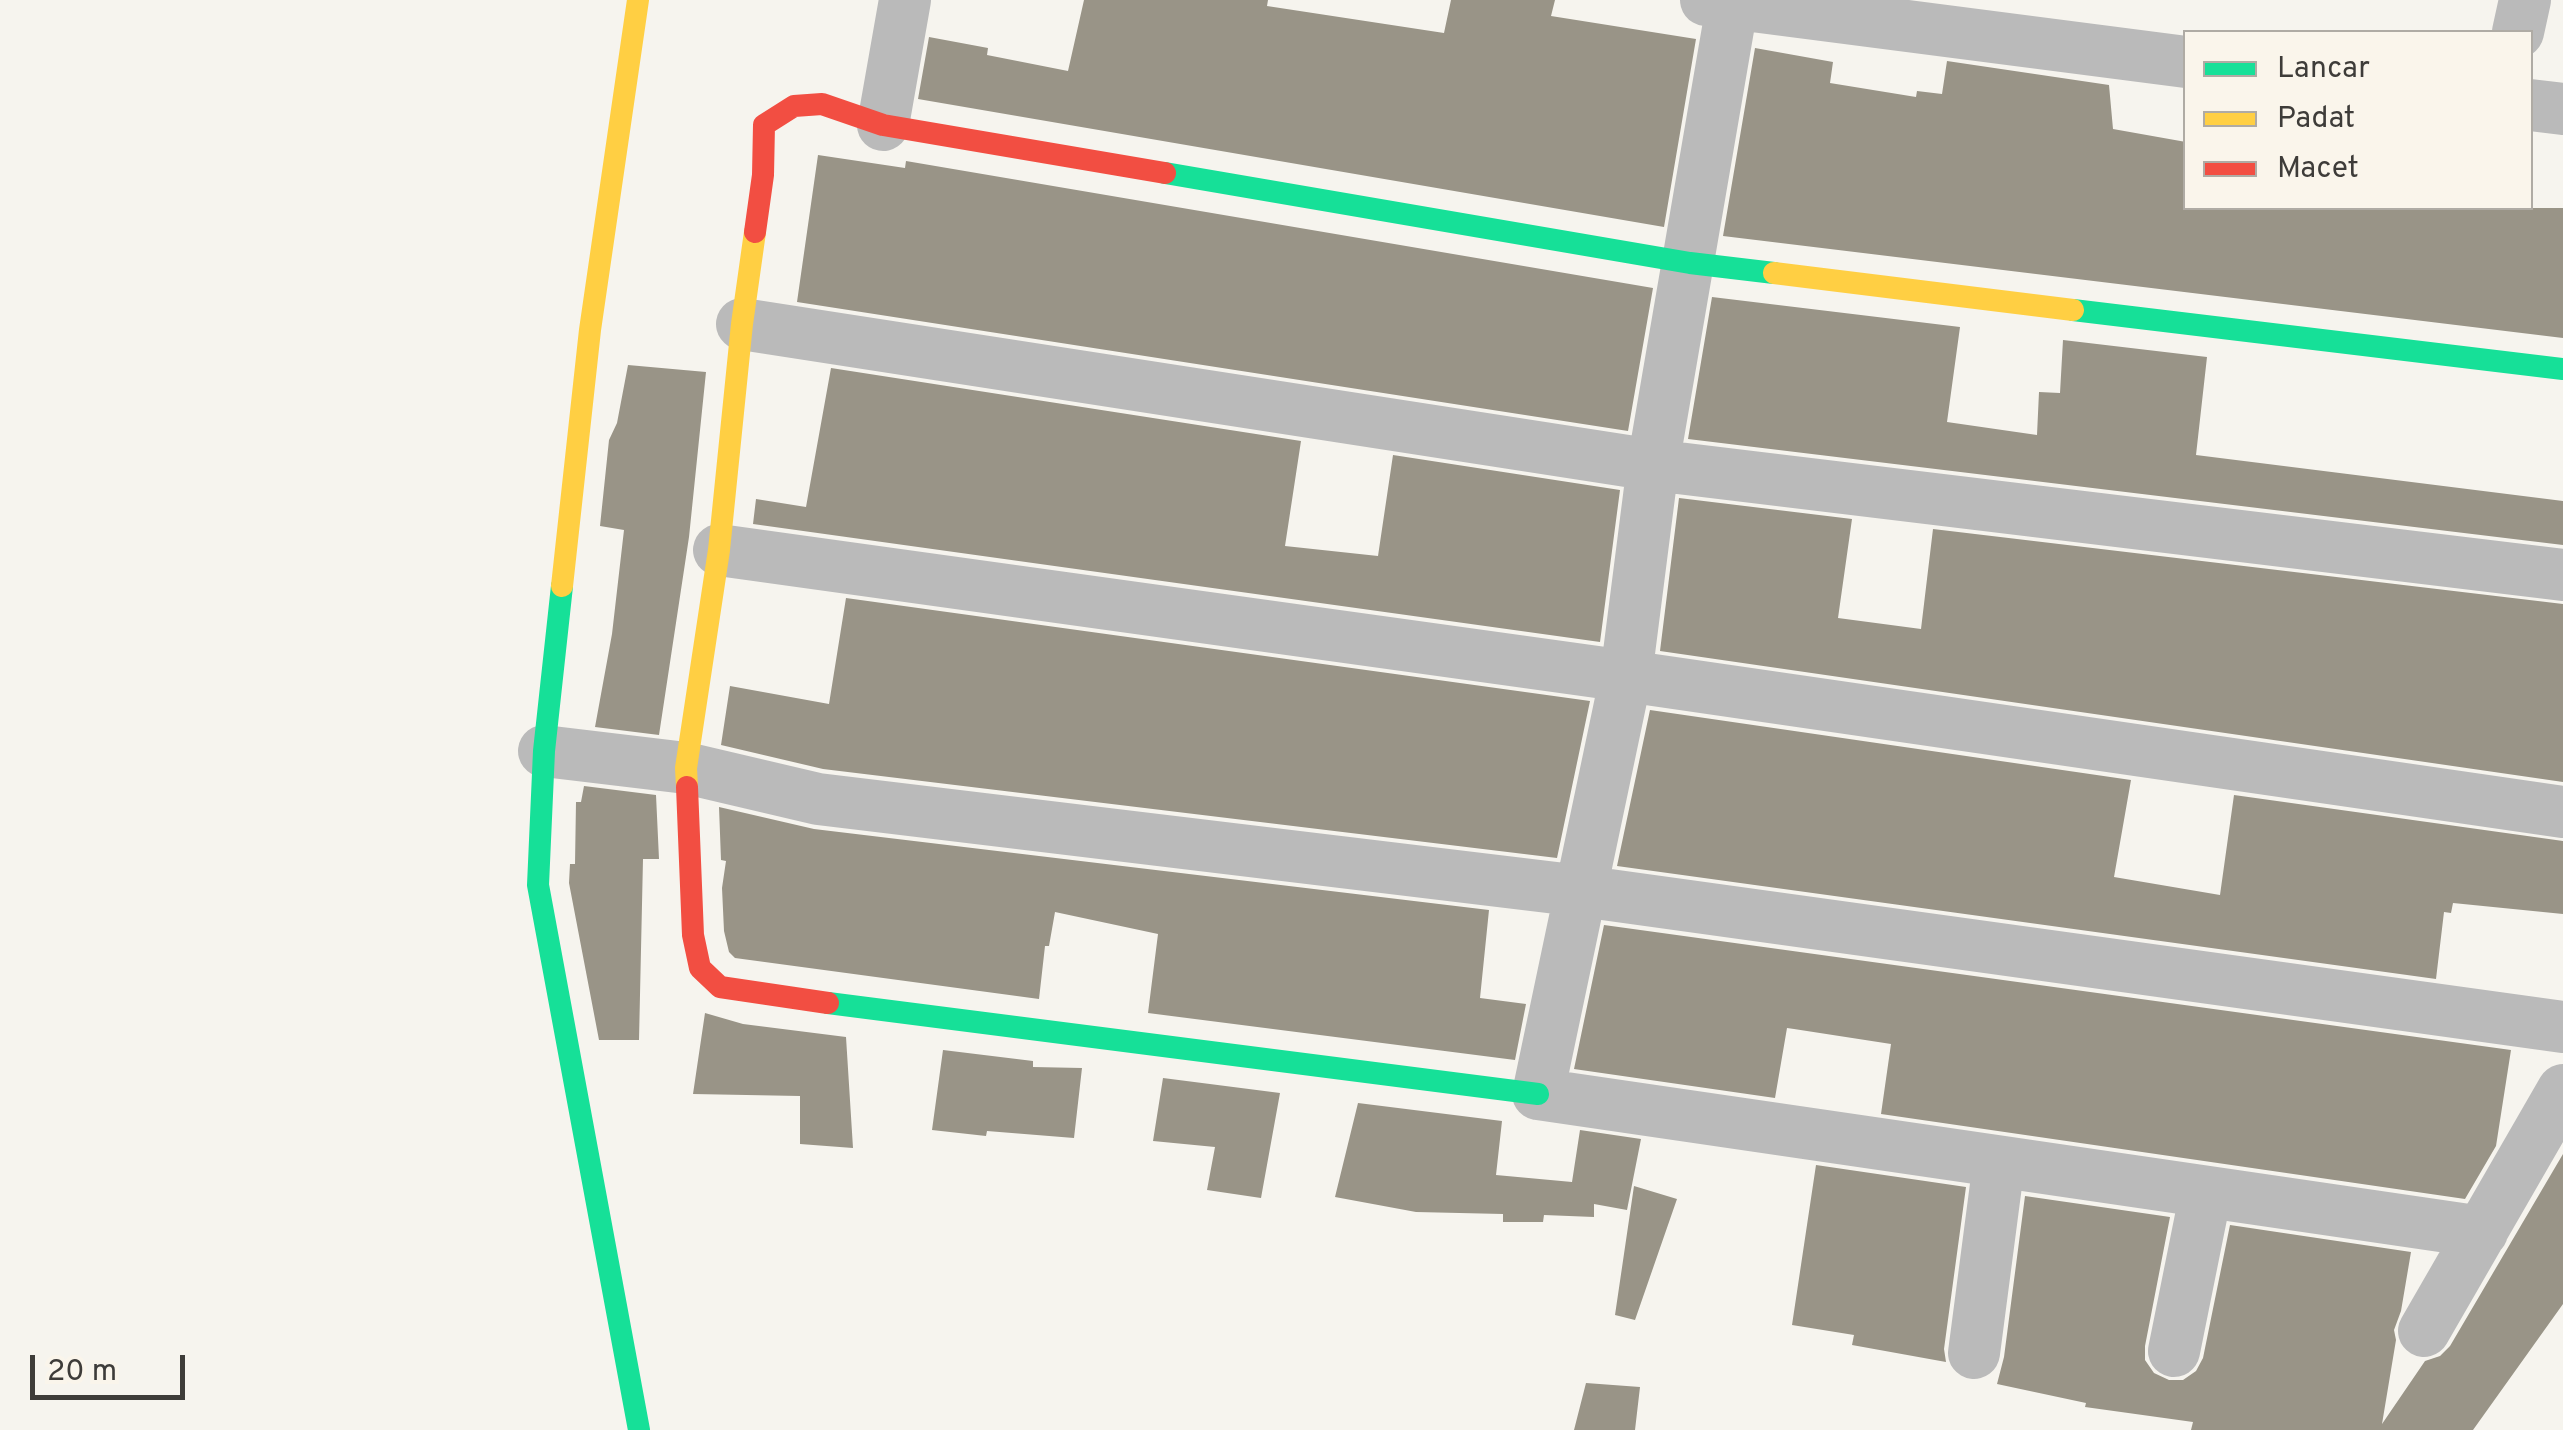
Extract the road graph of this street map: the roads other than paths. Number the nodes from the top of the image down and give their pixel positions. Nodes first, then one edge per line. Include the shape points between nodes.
1 (638, 0) edge
2 (905, 0) edge
3 (2525, 0) edge
4 (1724, 2) edge
5 (2518, 30) edge
6 (2183, 62) edge
7 (2533, 106) edge
8 (2563, 109) edge
9 (884, 124) junction
10 (1690, 263) junction
11 (742, 324) junction
12 (2563, 369) edge
13 (1653, 465) junction
14 (719, 550) junction
15 (2563, 575) edge
16 (1626, 676) junction
17 (544, 751) junction
18 (686, 768) junction
19 (2563, 812) edge
20 (1580, 891) junction
21 (2563, 1027) edge
22 (2563, 1090) edge
23 (1538, 1094) junction
24 (1998, 1162) junction
25 (2206, 1192) junction
26 (2482, 1232) junction
27 (2424, 1331) dead end
28 (2174, 1351) dead end
29 (1974, 1353) dead end
30 (639, 1430) edge

1 - 17 street via 590,330
2 - 9 street
3 - 5 street
4 - 6 street
4 - 10 street
7 - 8 street
9 - 10 street
9 - 11 street via 808,101 784,107 764,125
10 - 12 street
10 - 13 street
11 - 13 street
11 - 14 street
13 - 15 street
13 - 16 street
14 - 16 street
14 - 18 street
16 - 19 street
16 - 20 street
17 - 18 street
17 - 30 street via 538,885
18 - 20 street via 818,799
18 - 23 street via 693,935 700,968 720,987
20 - 21 street
20 - 23 street
22 - 26 street
23 - 24 street
24 - 25 street
24 - 29 street
25 - 26 street
25 - 28 street
26 - 27 street

